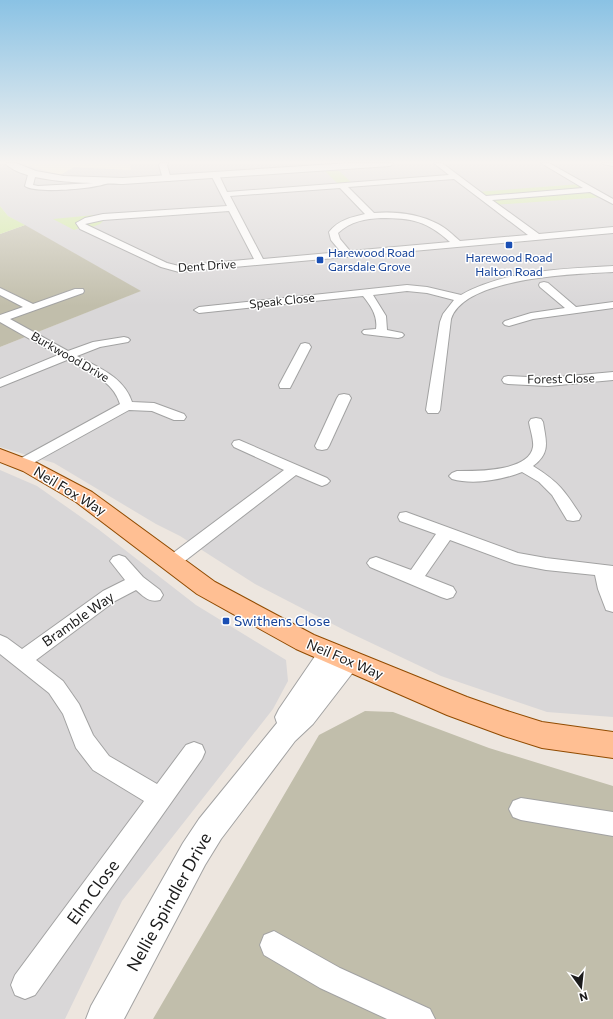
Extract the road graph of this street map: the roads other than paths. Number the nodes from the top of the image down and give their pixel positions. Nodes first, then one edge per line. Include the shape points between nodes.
1 (196, 211) edge
2 (234, 211) edge
3 (367, 211) edge
4 (501, 211) edge
5 (372, 216) junction
6 (613, 230) edge
7 (538, 237) junction
8 (458, 244) junction
9 (348, 254) junction
10 (260, 262) junction
11 (613, 269) edge
12 (544, 285) dead end
13 (0, 291) edge
14 (79, 291) dead end
15 (366, 292) junction
16 (462, 299) junction
17 (613, 305) edge
18 (33, 308) junction
19 (198, 310) dead end
20 (573, 310) junction
21 (1, 319) edge
22 (509, 323) dead end
23 (125, 326) dead end
24 (368, 332) dead end
25 (381, 333) junction
26 (398, 335) dead end
27 (306, 347) dead end
28 (68, 356) junction
29 (613, 376) edge
30 (514, 378) dead end
31 (0, 384) edge
32 (286, 385) dead end
33 (344, 398) dead end
34 (127, 406) junction
35 (433, 410) dead end
36 (179, 417) dead end
37 (536, 422) dead end
38 (239, 444) dead end
39 (322, 446) dead end
40 (11, 460) edge
41 (522, 466) junction
42 (295, 469) junction
43 (457, 476) dead end
44 (322, 481) dead end
45 (573, 516) dead end
46 (406, 517) dead end
47 (446, 533) junction
48 (119, 561) dead end
49 (171, 563) junction
50 (376, 563) dead end
51 (608, 571) edge
52 (414, 579) junction
53 (137, 582) junction
54 (447, 592) dead end
55 (154, 595) dead end
56 (613, 604) edge
57 (0, 643) edge
58 (340, 657) junction
59 (22, 660) junction
60 (613, 745) edge
61 (194, 752) dead end
62 (160, 798) junction
63 (521, 808) dead end
64 (613, 824) edge
65 (274, 945) dead end
66 (26, 985) dead end
67 (104, 1019) edge
68 (420, 1019) edge

1 - 10 street, Dent Drive via 103,217 80,223 80,226 173,269
2 - 10 street
3 - 5 street
4 - 7 street
5 - 8 street via 404,217 425,222 440,229
5 - 9 street via 348,220 333,232 336,240
6 - 7 street
7 - 8 street
8 - 9 street
9 - 10 street
11 - 16 street via 515,279 492,285
12 - 20 street
13 - 18 street
14 - 18 street
15 - 16 street, Speak Close via 407,288
15 - 19 street, Speak Close
15 - 25 street via 382,315
16 - 35 street via 447,315
17 - 20 street
18 - 21 street
20 - 22 street via 531,316
21 - 28 street, Burkwood Drive
23 - 28 street via 124,342 100,343
24 - 25 street
25 - 26 street
27 - 32 street
28 - 31 street
28 - 34 street, Burkwood Drive via 113,381 123,393
29 - 30 street, Forest Close via 548,382
33 - 39 street
34 - 36 street via 154,408
34 - 40 street
37 - 41 street via 540,447 533,459
38 - 42 street
40 - 49 main road, Neil Fox Way via 84,497
41 - 43 street via 486,476
41 - 45 street via 544,479 558,492
42 - 44 street
42 - 49 street
46 - 47 street
47 - 51 street via 515,558
47 - 52 street
48 - 53 street
49 - 58 main road, Neil Fox Way via 206,588 305,642
50 - 52 street
51 - 56 street via 607,589
52 - 54 street
53 - 55 street
53 - 59 street, Bramble Way via 109,596
57 - 59 street
58 - 60 main road, Neil Fox Way via 504,723 542,735
58 - 67 street, Nellie Spindler Drive via 304,716 285,733 210,829
59 - 62 street via 56,687 72,710 84,741 101,763
61 - 62 street, Elm Close
62 - 66 street, Elm Close
63 - 64 street
65 - 68 street via 330,978

